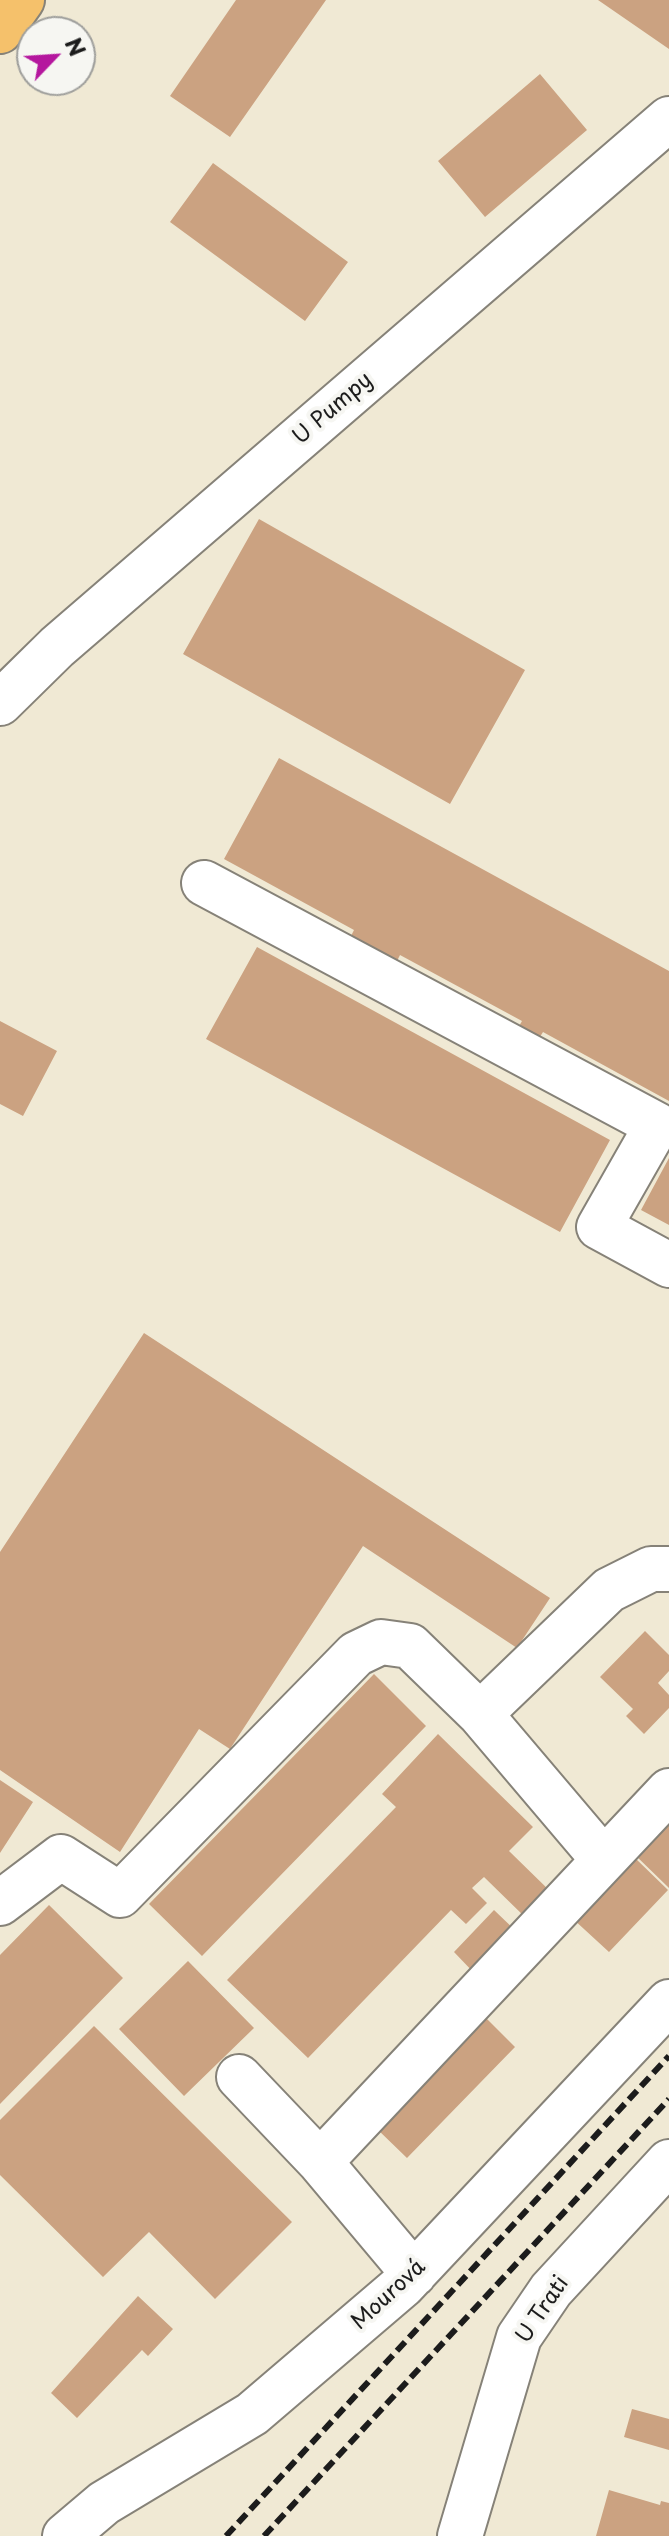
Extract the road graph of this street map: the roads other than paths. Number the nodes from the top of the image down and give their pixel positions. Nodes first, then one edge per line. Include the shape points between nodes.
1 (22, 0) edge
2 (0, 31) edge
3 (669, 119) edge
4 (0, 703) edge
5 (204, 883) dead end
6 (669, 1265) edge
7 (669, 1569) edge
8 (480, 1714) junction
9 (669, 1791) edge
10 (603, 1859) junction
11 (0, 1903) edge
12 (669, 2002) edge
13 (239, 2077) dead end
14 (320, 2162) junction
15 (669, 2162) edge
16 (414, 2274) junction
17 (65, 2536) edge
18 (460, 2536) edge

1 - 2 main road
3 - 4 street, U Pumpy via 57,647
5 - 6 street via 657,1125 599,1227
7 - 8 street via 651,1569 609,1590
8 - 10 street
8 - 11 street via 410,1646 381,1642 356,1654 120,1895 61,1857
9 - 10 street
10 - 14 street
12 - 16 street, Mourová
13 - 14 street
14 - 16 street
15 - 18 street, U Trati via 551,2290 519,2337
16 - 17 street, Mourová via 252,2414 104,2503

